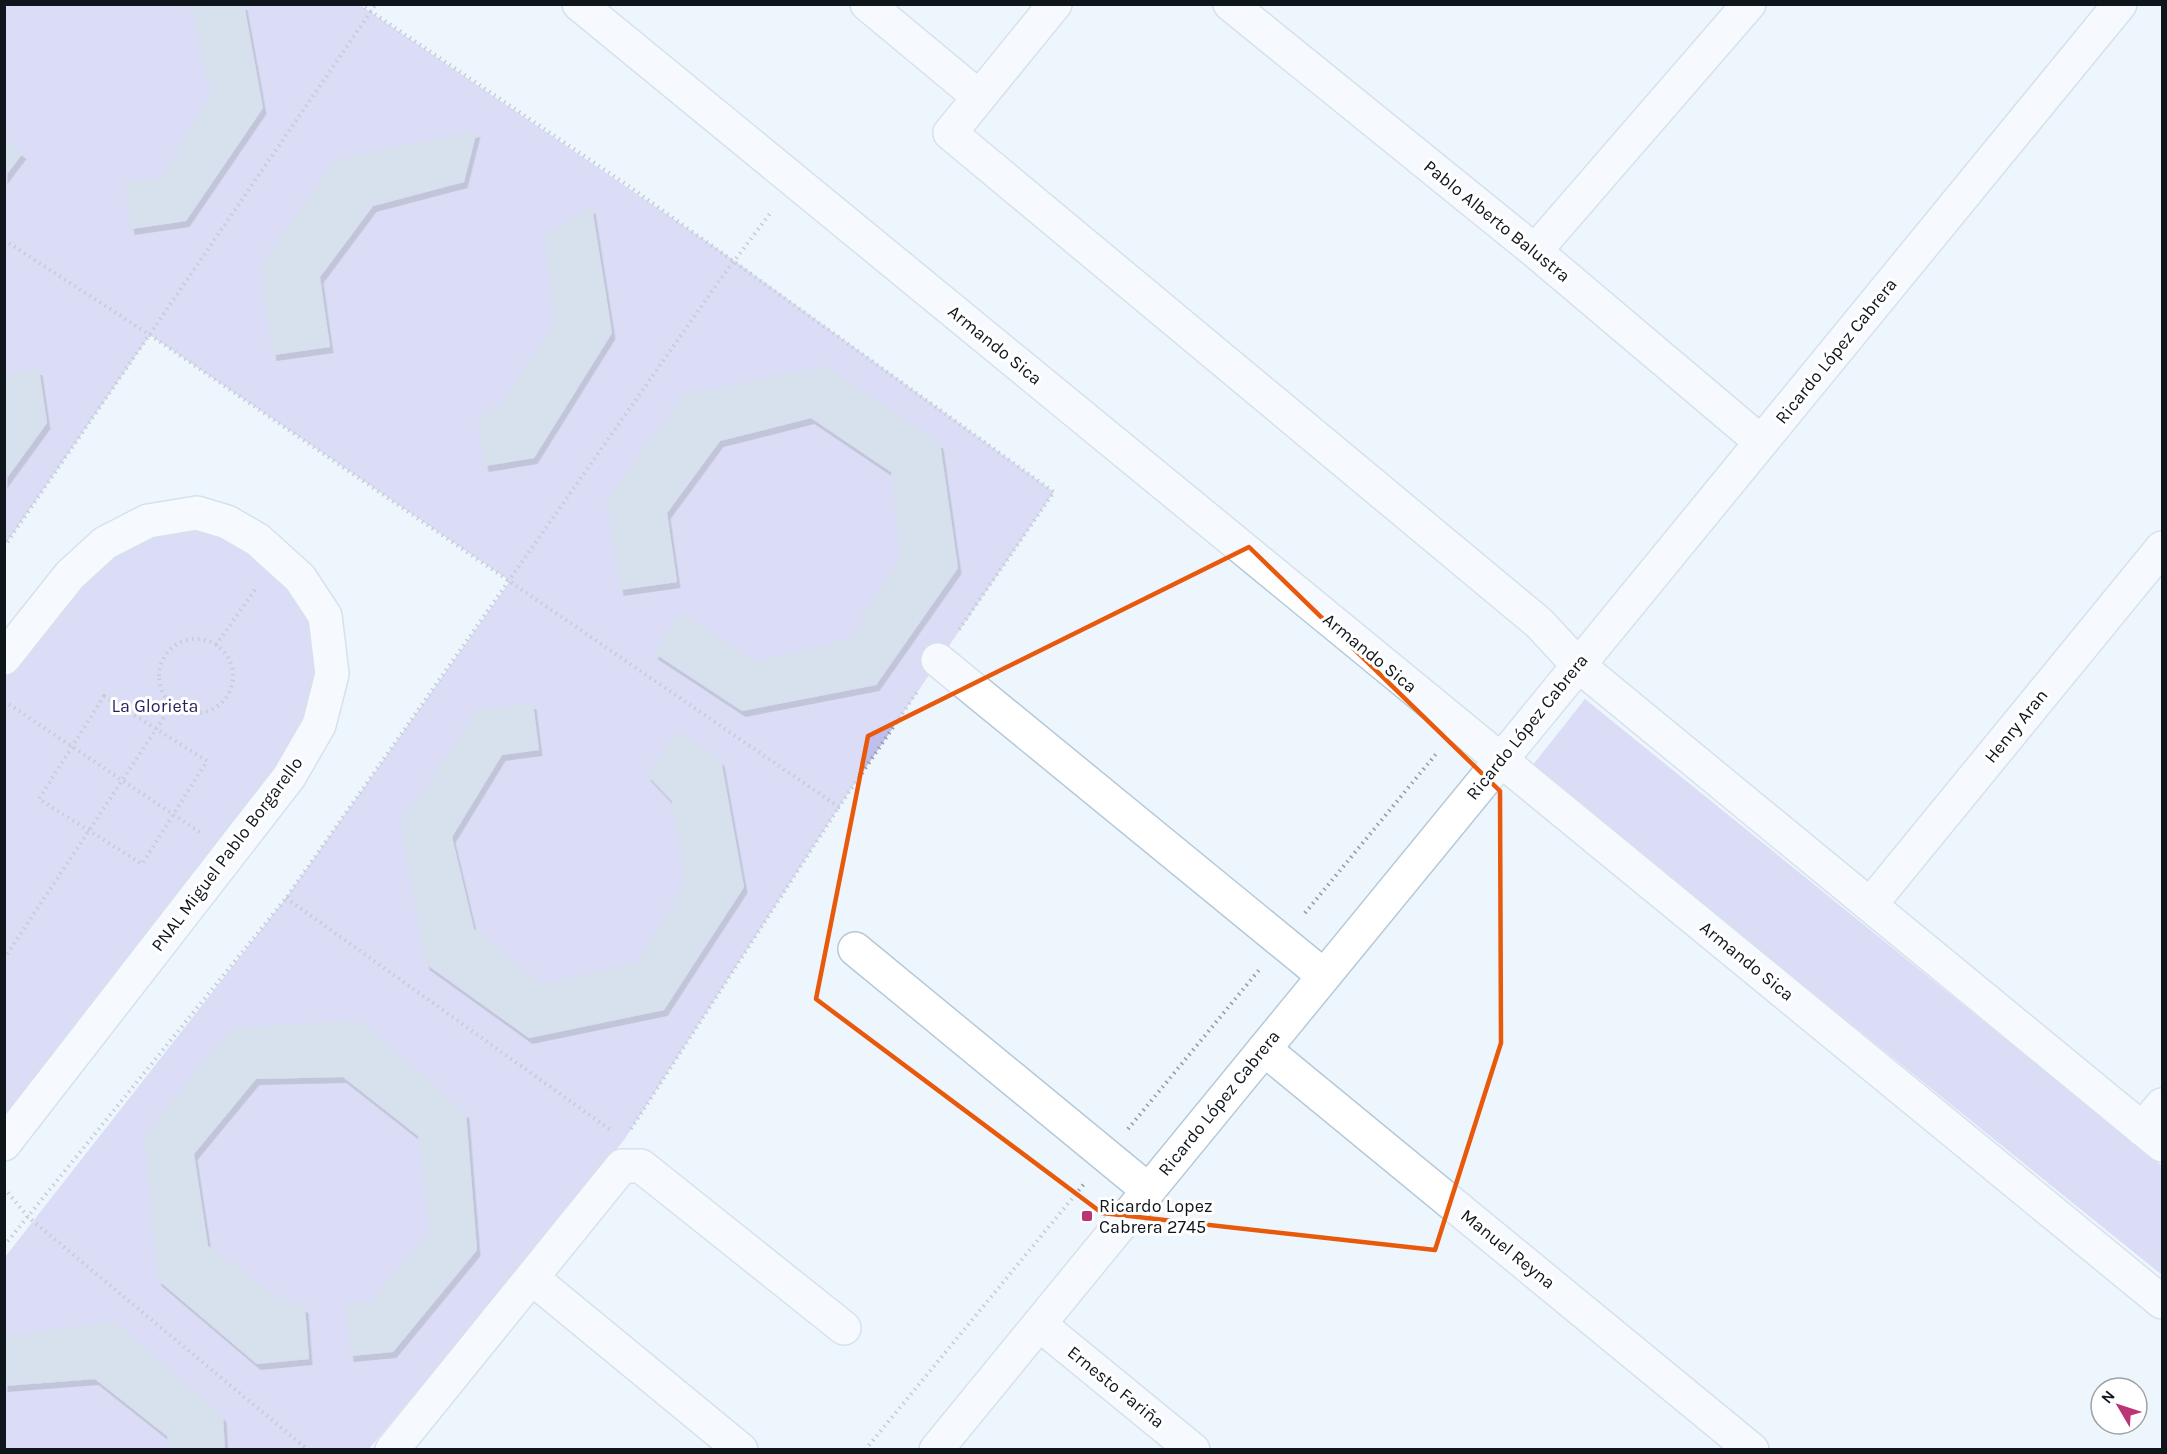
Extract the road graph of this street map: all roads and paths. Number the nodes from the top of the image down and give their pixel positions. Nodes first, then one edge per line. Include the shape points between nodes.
1 (360, 4) edge
2 (376, 4) edge
3 (579, 4) edge
4 (867, 4) edge
5 (1055, 4) edge
6 (1230, 4) edge
7 (1749, 4) edge
8 (2120, 4) edge
9 (371, 12) junction
10 (980, 97) junction
11 (794, 181) junction
12 (4, 240) edge
13 (1535, 251) junction
14 (735, 261) junction
15 (150, 335) junction
16 (1761, 442) junction
17 (4, 547) edge
18 (2163, 548) edge
19 (279, 558) junction
20 (510, 581) junction
21 (216, 645) junction
22 (4, 658) edge
23 (938, 660) junction
24 (1578, 665) junction
25 (4, 701) edge
26 (172, 705) junction
27 (1459, 726) junction
28 (157, 729) junction
29 (72, 747) junction
30 (1501, 760) junction
31 (123, 781) junction
32 (173, 814) junction
33 (89, 831) junction
34 (230, 852) junction
35 (286, 898) junction
36 (1870, 905) junction
37 (1282, 941) junction
38 (855, 950) dead end
39 (4, 959) edge
40 (1324, 976) junction
41 (1264, 1049) junction
42 (2156, 1126) edge
43 (614, 1133) dead end
44 (4, 1144) edge
45 (1107, 1155) junction
46 (4, 1188) edge
47 (1148, 1190) junction
48 (28, 1217) junction
49 (4, 1246) edge
50 (532, 1278) junction
51 (2163, 1302) edge
52 (1039, 1324) junction
53 (844, 1328) dead end
54 (308, 1449) edge
55 (392, 1449) edge
56 (741, 1449) edge
57 (865, 1449) edge
58 (936, 1449) edge
59 (1193, 1449) edge
60 (1752, 1449) edge

1 - 9 path
2 - 9 path
3 - 11 street, Armando Sica
4 - 10 street
5 - 10 street
6 - 13 street, Pablo Alberto Balustra
7 - 13 street
8 - 16 street, Ricardo López Cabrera
9 - 14 path
9 - 15 path
10 - 24 street via 951,133 1539,623
11 - 14 path
11 - 27 street, Armando Sica
12 - 15 path
13 - 16 street, Pablo Alberto Balustra
14 - 20 path
14 - 23 path via 1054,492
15 - 17 path
15 - 20 path
16 - 24 street, Ricardo López Cabrera
18 - 36 street, Henry Aran
19 - 21 path
19 - 22 street, PNAL Miguel Pablo Borgarello via 227,522 197,513 148,520 105,543 70,575
19 - 34 street, PNAL Miguel Pablo Borgarello via 300,578 325,616 332,674 319,724 289,777
20 - 23 path via 839,807
20 - 35 path
21 - 26 path via 191,639 169,651 159,673 160,685
21 - 26 path via 225,653 233,676 225,698 217,706 194,713
23 - 37 street
24 - 30 street, Ricardo López Cabrera
24 - 36 street
25 - 29 path
26 - 28 path
27 - 30 street, Armando Sica
27 - 37 path
28 - 29 path via 104,696
28 - 31 path
28 - 32 path via 207,761
29 - 31 path
29 - 33 path via 39,799
30 - 40 street, Ricardo López Cabrera
30 - 51 street, Armando Sica
31 - 32 path
31 - 33 path
32 - 33 path via 142,864
32 - 34 path
33 - 39 path
34 - 44 street, PNAL Miguel Pablo Borgarello
35 - 43 path
35 - 48 path
36 - 42 street
37 - 40 street
37 - 45 path
38 - 45 street
40 - 41 street, Ricardo López Cabrera
41 - 47 street, Ricardo López Cabrera
41 - 60 street, Manuel Reyna
45 - 47 street
45 - 57 path
46 - 48 path
47 - 52 street, Ricardo López Cabrera
48 - 49 path
48 - 54 path
50 - 53 street via 622,1166 641,1166
50 - 55 street
50 - 56 street
52 - 58 street, Ricardo López Cabrera
52 - 59 street, Ernesto Fariña

